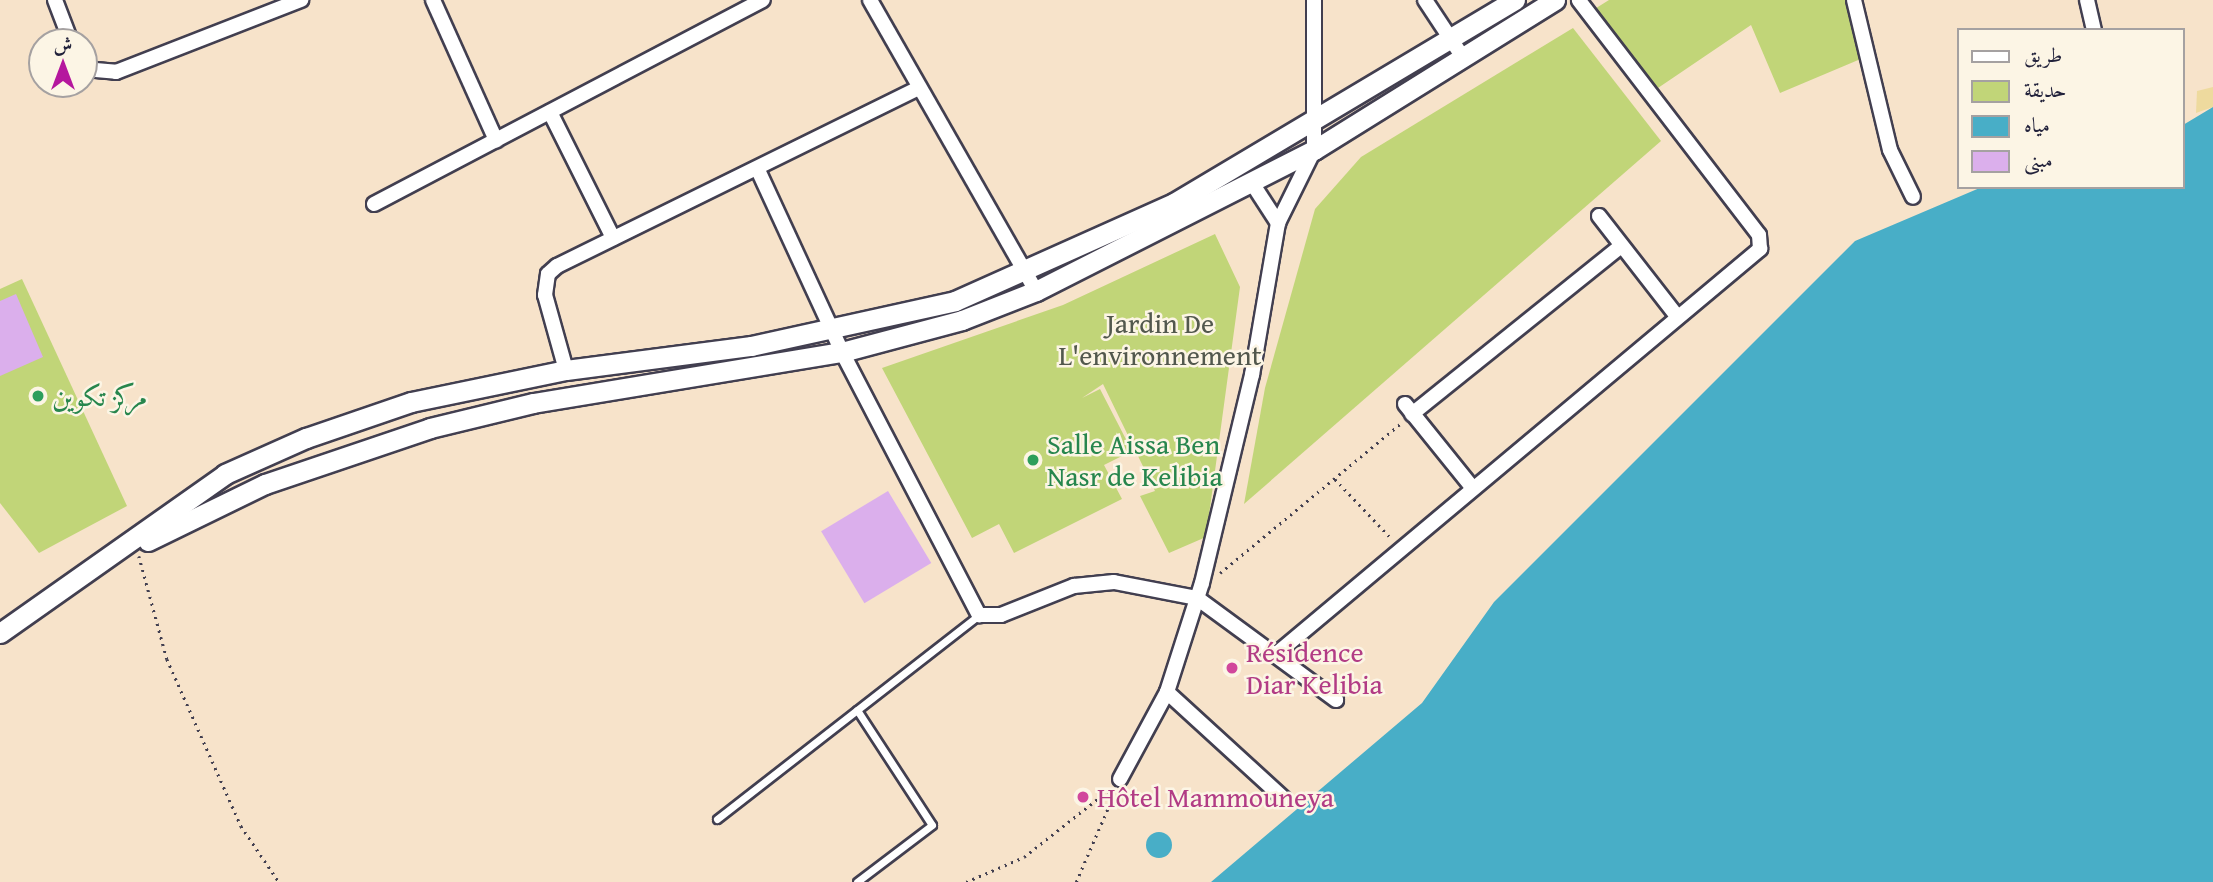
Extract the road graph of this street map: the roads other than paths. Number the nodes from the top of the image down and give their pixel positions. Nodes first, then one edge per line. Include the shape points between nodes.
1 (55, 0) edge
2 (301, 0) edge
3 (433, 0) edge
4 (763, 0) edge
5 (870, 0) edge
6 (1314, 0) edge
7 (1424, 0) edge
8 (1515, 0) edge
9 (1555, 0) edge
10 (1579, 0) edge
11 (1853, 0) edge
12 (2087, 0) edge
13 (66, 28) edge
14 (2094, 28) edge
15 (1452, 42) junction
16 (1464, 59) junction
17 (98, 73) edge
18 (918, 88) junction
19 (550, 112) junction
20 (1314, 124) junction
21 (496, 140) junction
22 (1314, 150) junction
23 (758, 170) junction
24 (1252, 183) junction
25 (1913, 197) dead end
26 (374, 204) dead end
27 (1599, 216) dead end
28 (1278, 223) junction
29 (613, 238) junction
30 (1621, 246) junction
31 (1025, 271) junction
32 (1036, 292) junction
33 (1676, 315) junction
34 (832, 330) junction
35 (842, 352) junction
36 (566, 370) junction
37 (1472, 486) junction
38 (107, 562) junction
39 (1197, 598) junction
40 (979, 615) junction
41 (0, 633) edge
42 (1275, 655) junction
43 (1167, 692) junction
44 (1336, 701) dead end
45 (857, 710) junction
46 (1120, 779) road end
47 (1284, 799) dead end
48 (717, 819) dead end
49 (857, 882) edge

1 - 13 street
2 - 17 street via 116,72
3 - 21 street
4 - 19 street
5 - 18 street
6 - 20 street
7 - 15 street
8 - 15 main road
9 - 16 main road
10 - 33 street via 1761,243 1757,255
11 - 25 street via 1890,150
12 - 14 street
15 - 16 street
15 - 20 main road
16 - 22 main road
18 - 23 street
18 - 31 street
19 - 21 street
19 - 29 street
20 - 22 street
20 - 31 main road via 1174,203
21 - 26 street
22 - 24 main road
22 - 28 street
23 - 29 street
23 - 34 street
24 - 28 street
24 - 32 main road
27 - 30 street
28 - 39 street via 1252,375
29 - 36 street via 548,274 545,295
30 - 33 street
30 - 37 street via 1409,409
31 - 32 street
31 - 34 main road via 955,301
32 - 35 main road via 962,320
33 - 37 street
34 - 35 street
34 - 36 main road
35 - 38 main road via 533,403 384,441 265,484
35 - 40 street
36 - 38 main road via 411,402 306,438 225,474
37 - 42 street
38 - 41 main road
39 - 40 street via 1095,581 1001,615
39 - 42 street
39 - 43 street
40 - 45 lane
42 - 44 street
43 - 46 street
43 - 47 street
45 - 48 lane
45 - 49 lane via 932,825

